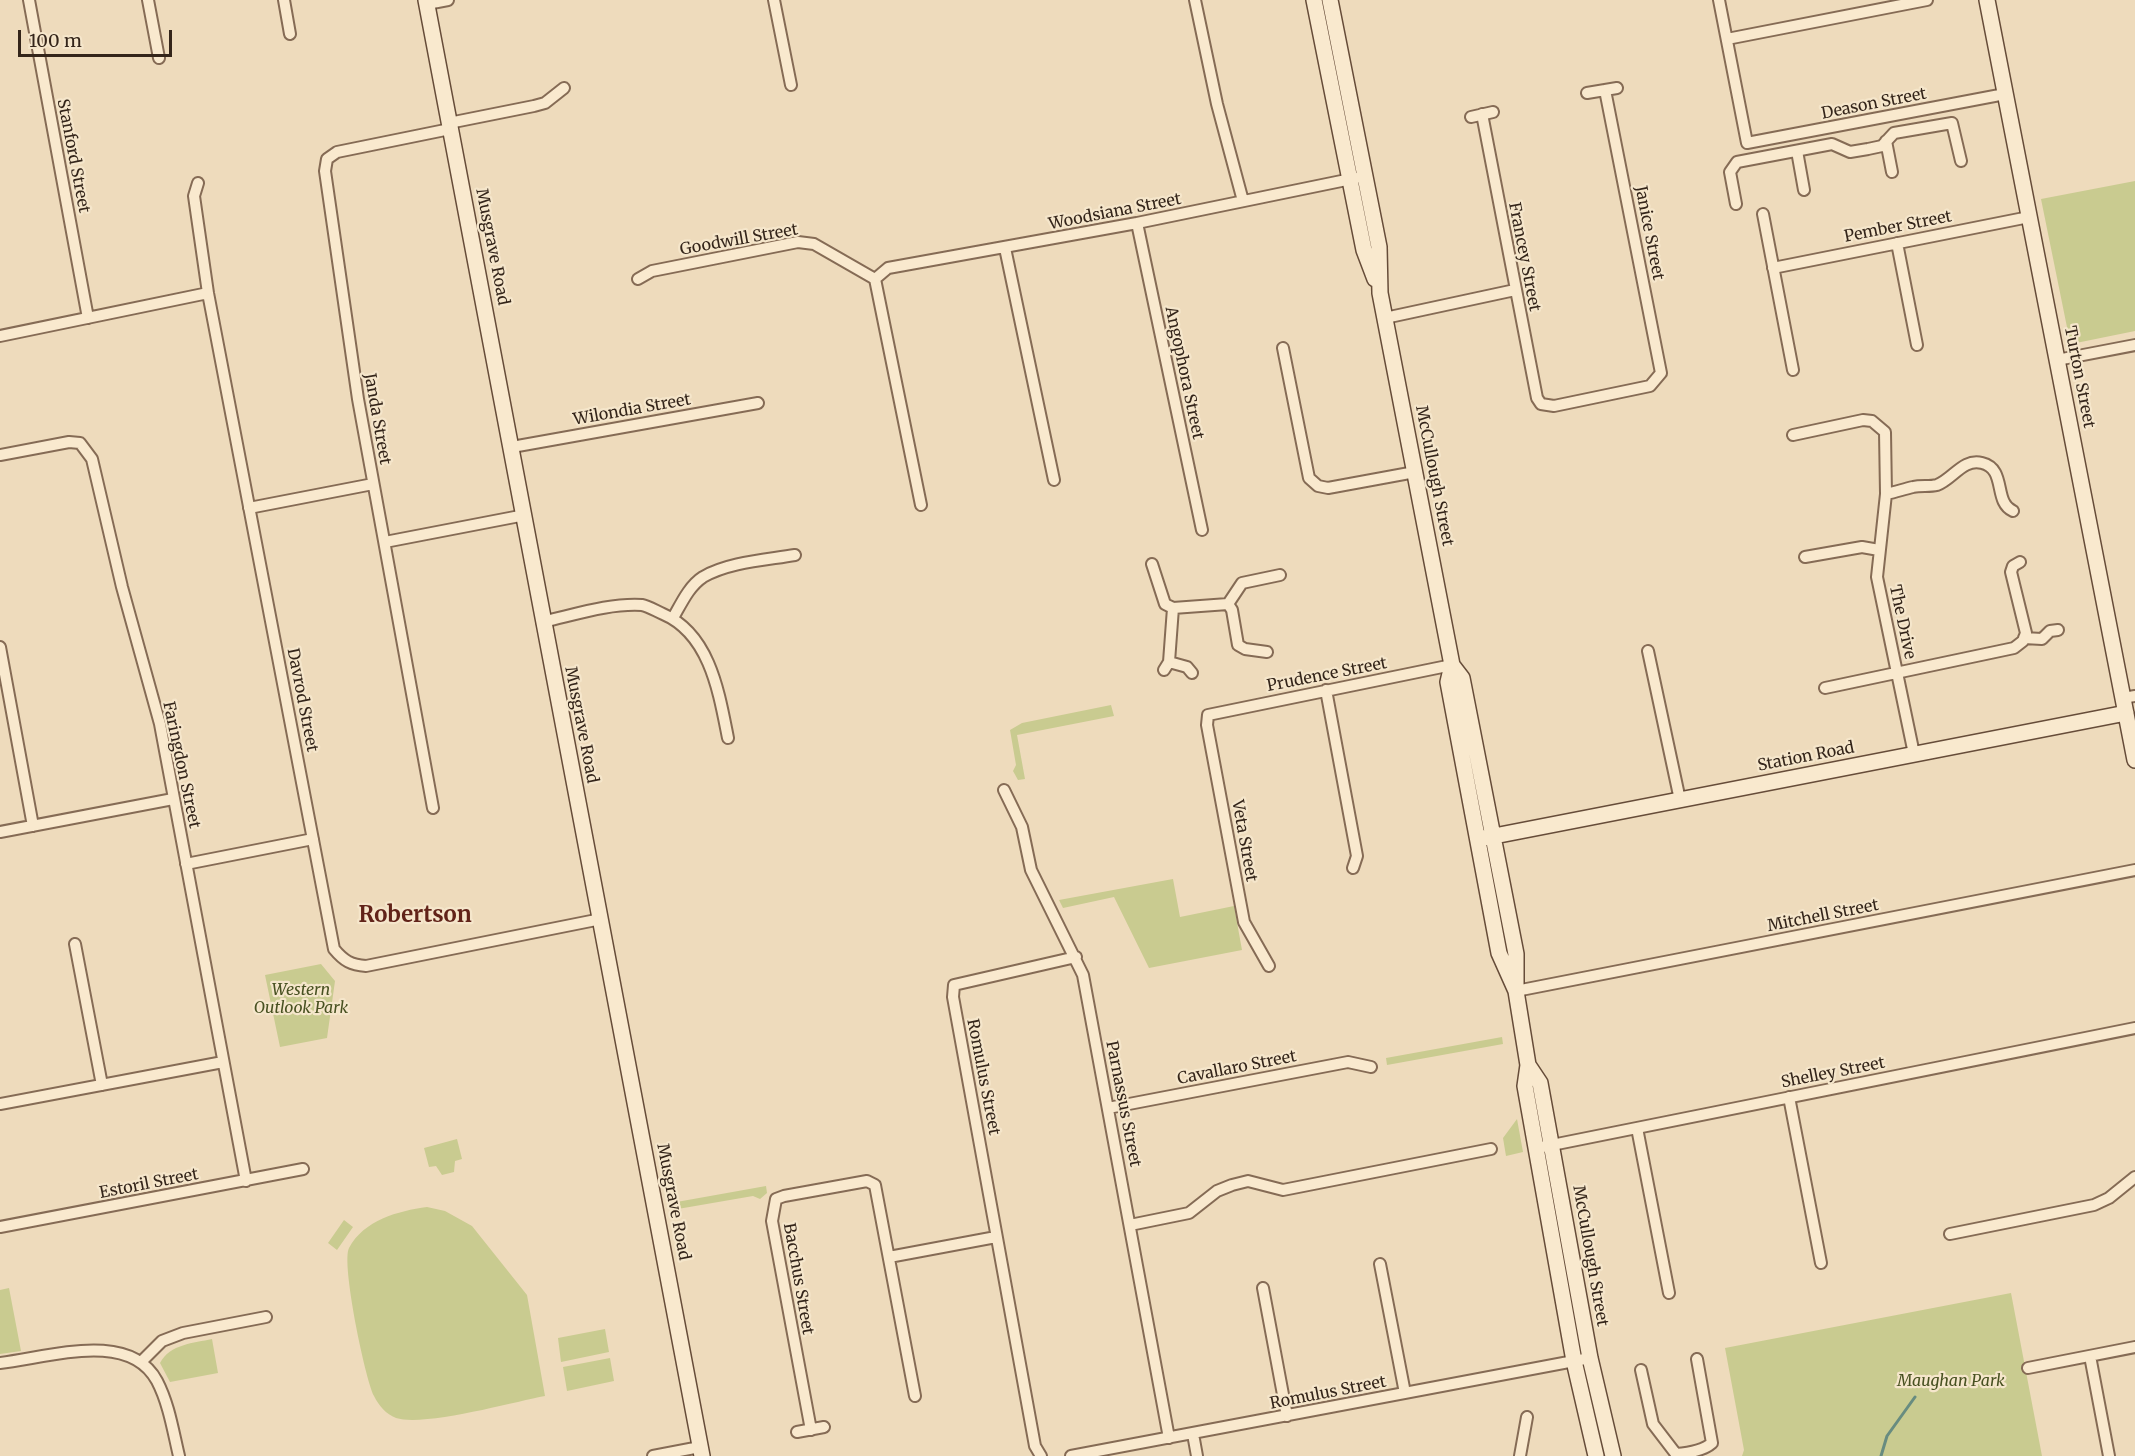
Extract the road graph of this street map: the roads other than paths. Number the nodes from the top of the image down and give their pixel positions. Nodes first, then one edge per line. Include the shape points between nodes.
1 (29, 0) edge
2 (148, 0) edge
3 (284, 0) edge
4 (448, 0) edge
5 (774, 0) edge
6 (1195, 0) edge
7 (1314, 0) edge
8 (1330, 0) edge
9 (1719, 0) edge
10 (1927, 0) edge
11 (1987, 0) edge
12 (427, 2) edge
13 (290, 33) dead end
14 (1727, 39) junction
15 (159, 58) dead end
16 (791, 85) dead end
17 (564, 87) dead end
18 (1617, 88) dead end
19 (1605, 90) junction
20 (1587, 93) dead end
21 (2006, 94) junction
22 (1493, 112) dead end
23 (450, 126) junction
24 (1886, 141) junction
25 (1797, 151) junction
26 (1961, 161) dead end
27 (1892, 172) dead end
28 (1357, 177) junction
29 (198, 183) dead end
30 (1804, 190) dead end
31 (1243, 201) junction
32 (1736, 204) dead end
33 (1763, 214) dead end
34 (2029, 216) junction
35 (1137, 223) junction
36 (1897, 243) junction
37 (1005, 248) junction
38 (1773, 268) junction
39 (638, 279) dead end
40 (874, 279) junction
41 (1515, 290) junction
42 (208, 293) junction
43 (88, 318) junction
44 (1385, 318) junction
45 (0, 336) edge
46 (1917, 345) dead end
47 (2135, 345) edge
48 (1284, 348) dead end
49 (2058, 360) junction
50 (1793, 370) dead end
51 (758, 403) dead end
52 (1541, 404) joint
53 (1793, 435) dead end
54 (512, 447) junction
55 (0, 455) edge
56 (1415, 472) junction
57 (1053, 480) dead end
58 (373, 484) junction
59 (1886, 494) junction
60 (921, 505) dead end
61 (249, 508) junction
62 (2013, 511) dead end
63 (525, 515) junction
64 (1202, 530) dead end
65 (385, 542) junction
66 (1879, 550) junction
67 (795, 555) dead end
68 (1805, 557) dead end
69 (2020, 562) dead end
70 (1152, 564) dead end
71 (1280, 575) dead end
72 (1228, 604) junction
73 (1173, 608) junction
74 (673, 618) junction
75 (542, 622) junction
76 (2058, 630) dead end
77 (2024, 638) junction
78 (0, 647) edge
79 (1648, 651) dead end
80 (1267, 652) dead end
81 (1452, 665) junction
82 (1898, 672) junction
83 (1192, 674) dead end
84 (1825, 688) dead end
85 (1326, 690) junction
86 (2128, 703) edge
87 (1208, 715) joint
88 (728, 738) dead end
89 (1914, 754) junction
90 (2135, 760) edge
91 (1004, 790) dead end
92 (173, 799) junction
93 (1680, 800) junction
94 (433, 808) dead end
95 (33, 826) junction
96 (0, 832) edge
97 (1494, 836) junction
98 (313, 839) junction
99 (1478, 840) junction
100 (186, 864) junction
101 (1353, 868) dead end
102 (2135, 870) edge
103 (600, 919) junction
104 (75, 944) dead end
105 (1076, 957) junction
106 (1269, 966) dead end
107 (1516, 991) junction
108 (2135, 1028) edge
109 (223, 1062) junction
110 (1371, 1067) dead end
111 (102, 1085) junction
112 (1789, 1097) junction
113 (0, 1104) edge
114 (1108, 1108) junction
115 (1637, 1128) junction
116 (1544, 1146) junction
117 (1491, 1149) dead end
118 (303, 1169) dead end
119 (2135, 1177) edge
120 (246, 1180) junction
121 (1130, 1225) junction
122 (0, 1227) edge
123 (1950, 1234) dead end
124 (996, 1237) junction
125 (889, 1257) junction
126 (1821, 1263) dead end
127 (1380, 1264) dead end
128 (1263, 1288) dead end
129 (1669, 1293) dead end
130 (266, 1317) dead end
131 (2135, 1347) edge
132 (2090, 1356) junction
133 (1590, 1358) junction
134 (1697, 1359) dead end
135 (142, 1361) junction
136 (1574, 1361) junction
137 (0, 1363) edge
138 (2028, 1368) dead end
139 (1641, 1370) dead end
140 (1405, 1393) junction
141 (915, 1396) dead end
142 (1287, 1416) junction
143 (1527, 1417) dead end
144 (824, 1427) dead end
145 (811, 1430) junction
146 (797, 1432) dead end
147 (1193, 1434) junction
148 (1169, 1438) junction
149 (701, 1452) edge
150 (1089, 1454) edge
151 (179, 1456) edge
152 (653, 1456) edge
153 (1041, 1456) edge
154 (1071, 1456) edge
155 (1197, 1456) edge
156 (1520, 1456) edge
157 (1596, 1456) edge
158 (1613, 1456) edge
159 (2109, 1456) edge

1 - 43 street, Stanford Street
2 - 15 street
3 - 13 street
4 - 12 street
5 - 16 street
6 - 31 street
7 - 28 street, McCullough Street
8 - 28 street, McCullough Street
9 - 14 street
10 - 14 street
11 - 21 street, Turton Street
12 - 23 street, Musgrave Road
14 - 21 street, Deason Street via 1747,144
17 - 23 street via 545,103
18 - 19 street
19 - 20 street
19 - 52 street, Janice Street via 1661,373 1650,386 1554,406
21 - 34 street, Turton Street
22 - 41 street, Francey Street via 1476,116
23 - 54 street, Musgrave Road
23 - 58 street, Janda Street via 337,152 327,159 327,183
24 - 25 street via 1882,146 1850,152 1832,144
24 - 26 street via 1894,133 1952,123
24 - 27 street
25 - 30 street
25 - 32 street via 1737,162 1730,172
28 - 31 street, Woodsiana Street
28 - 44 street, McCullough Street via 1364,250
29 - 42 street, Davrod Street via 194,196
31 - 35 street, Woodsiana Street
33 - 38 street
34 - 36 street, Pember Street
34 - 49 street, Turton Street
35 - 37 street, Woodsiana Street
35 - 64 street, Angophora Street
36 - 38 street, Pember Street
36 - 46 street
37 - 40 street, Woodsiana Street via 888,268
37 - 57 street
38 - 50 street
39 - 40 street, Goodwill Street via 652,271 798,242 814,244
40 - 60 street
41 - 44 street
41 - 52 street, Francey Street
42 - 43 street
42 - 61 street, Davrod Street
43 - 45 street
44 - 56 street, McCullough Street
47 - 49 street
48 - 56 street via 1309,478 1328,488
49 - 86 street, Turton Street
51 - 54 street, Wilondia Street
53 - 59 street, The Drive via 1863,420 1879,424 1887,445
54 - 63 street, Musgrave Road
55 - 92 street, Faringdon Street via 69,442 81,443 92,459 159,724
56 - 81 street, McCullough Street
58 - 61 street
58 - 65 street, Janda Street
59 - 62 street via 1936,485 1965,465 1979,462 1994,471 2002,502
59 - 66 street, The Drive
61 - 98 street, Davrod Street
63 - 65 street
63 - 75 street, Musgrave Road
65 - 94 street, Janda Street
66 - 68 street via 1862,547
66 - 82 street, The Drive via 1877,577
67 - 74 street via 735,566 702,578
69 - 77 street via 2011,572 2024,621
70 - 73 street via 1165,604
71 - 72 street via 1242,583
72 - 73 street
72 - 80 street via 1238,645
73 - 83 street via 1166,666 1187,667
74 - 75 street via 643,605
74 - 88 street via 688,631 708,661
75 - 103 street, Musgrave Road
76 - 77 street via 2050,631 2042,639
77 - 82 street via 2014,648 2000,652
78 - 95 street
79 - 93 street
81 - 85 street, Prudence Street
81 - 97 street, McCullough Street via 1462,678
81 - 99 street, McCullough Street via 1448,682
82 - 84 street
82 - 89 street, The Drive
85 - 87 street, Prudence Street
85 - 101 street via 1357,856
86 - 89 street, Station Road
86 - 90 street, Turton Street
87 - 106 street, Veta Street via 1244,922
89 - 93 street, Station Road
91 - 105 street, Parnassus Street via 1022,827 1031,870
92 - 95 street
92 - 100 street, Faringdon Street
93 - 97 street, Station Road
95 - 96 street
97 - 99 street, Station Road
97 - 107 street, McCullough Street via 1516,954
98 - 100 street
98 - 103 street, Davrod Street via 334,949 352,965 366,966
99 - 107 street, McCullough Street via 1499,953
100 - 109 street, Faringdon Street
102 - 107 street, Mitchell Street
103 - 149 street, Musgrave Road
104 - 111 street
105 - 114 street, Parnassus Street via 1083,975
105 - 124 street, Romulus Street via 954,986
107 - 116 street, McCullough Street via 1528,1065 1540,1083
108 - 112 street, Shelley Street
109 - 111 street
109 - 120 street, Faringdon Street
110 - 114 street, Cavallaro Street via 1348,1062
111 - 113 street
112 - 115 street, Shelley Street
112 - 126 street
114 - 121 street, Parnassus Street
115 - 116 street, Shelley Street
115 - 129 street
116 - 133 street, McCullough Street
116 - 136 street, McCullough Street
117 - 121 street via 1283,1190 1248,1182 1232,1185 1217,1191 1189,1214
118 - 120 street, Estoril Street
119 - 123 street via 2094,1205
120 - 122 street, Estoril Street
121 - 148 street, Parnassus Street
124 - 125 street
124 - 153 street, Romulus Street via 1035,1446
125 - 141 street
125 - 145 street, Bacchus Street via 875,1185 867,1181 776,1199 772,1221
127 - 140 street
128 - 142 street
130 - 135 street via 183,1333 162,1341
131 - 132 street
132 - 138 street
132 - 159 street
133 - 136 street, Romulus Street
133 - 158 street, McCullough Street
134 - 139 street via 1712,1443 1684,1453 1676,1454 1653,1424
135 - 137 street via 106,1350
135 - 151 street via 166,1404
136 - 140 street, Romulus Street
136 - 157 street, McCullough Street
140 - 142 street, Romulus Street
142 - 147 street, Romulus Street
143 - 156 street
144 - 145 street
145 - 146 street
147 - 148 street, Romulus Street
147 - 155 street
148 - 150 street, Romulus Street
149 - 152 street
150 - 154 street, Romulus Street

